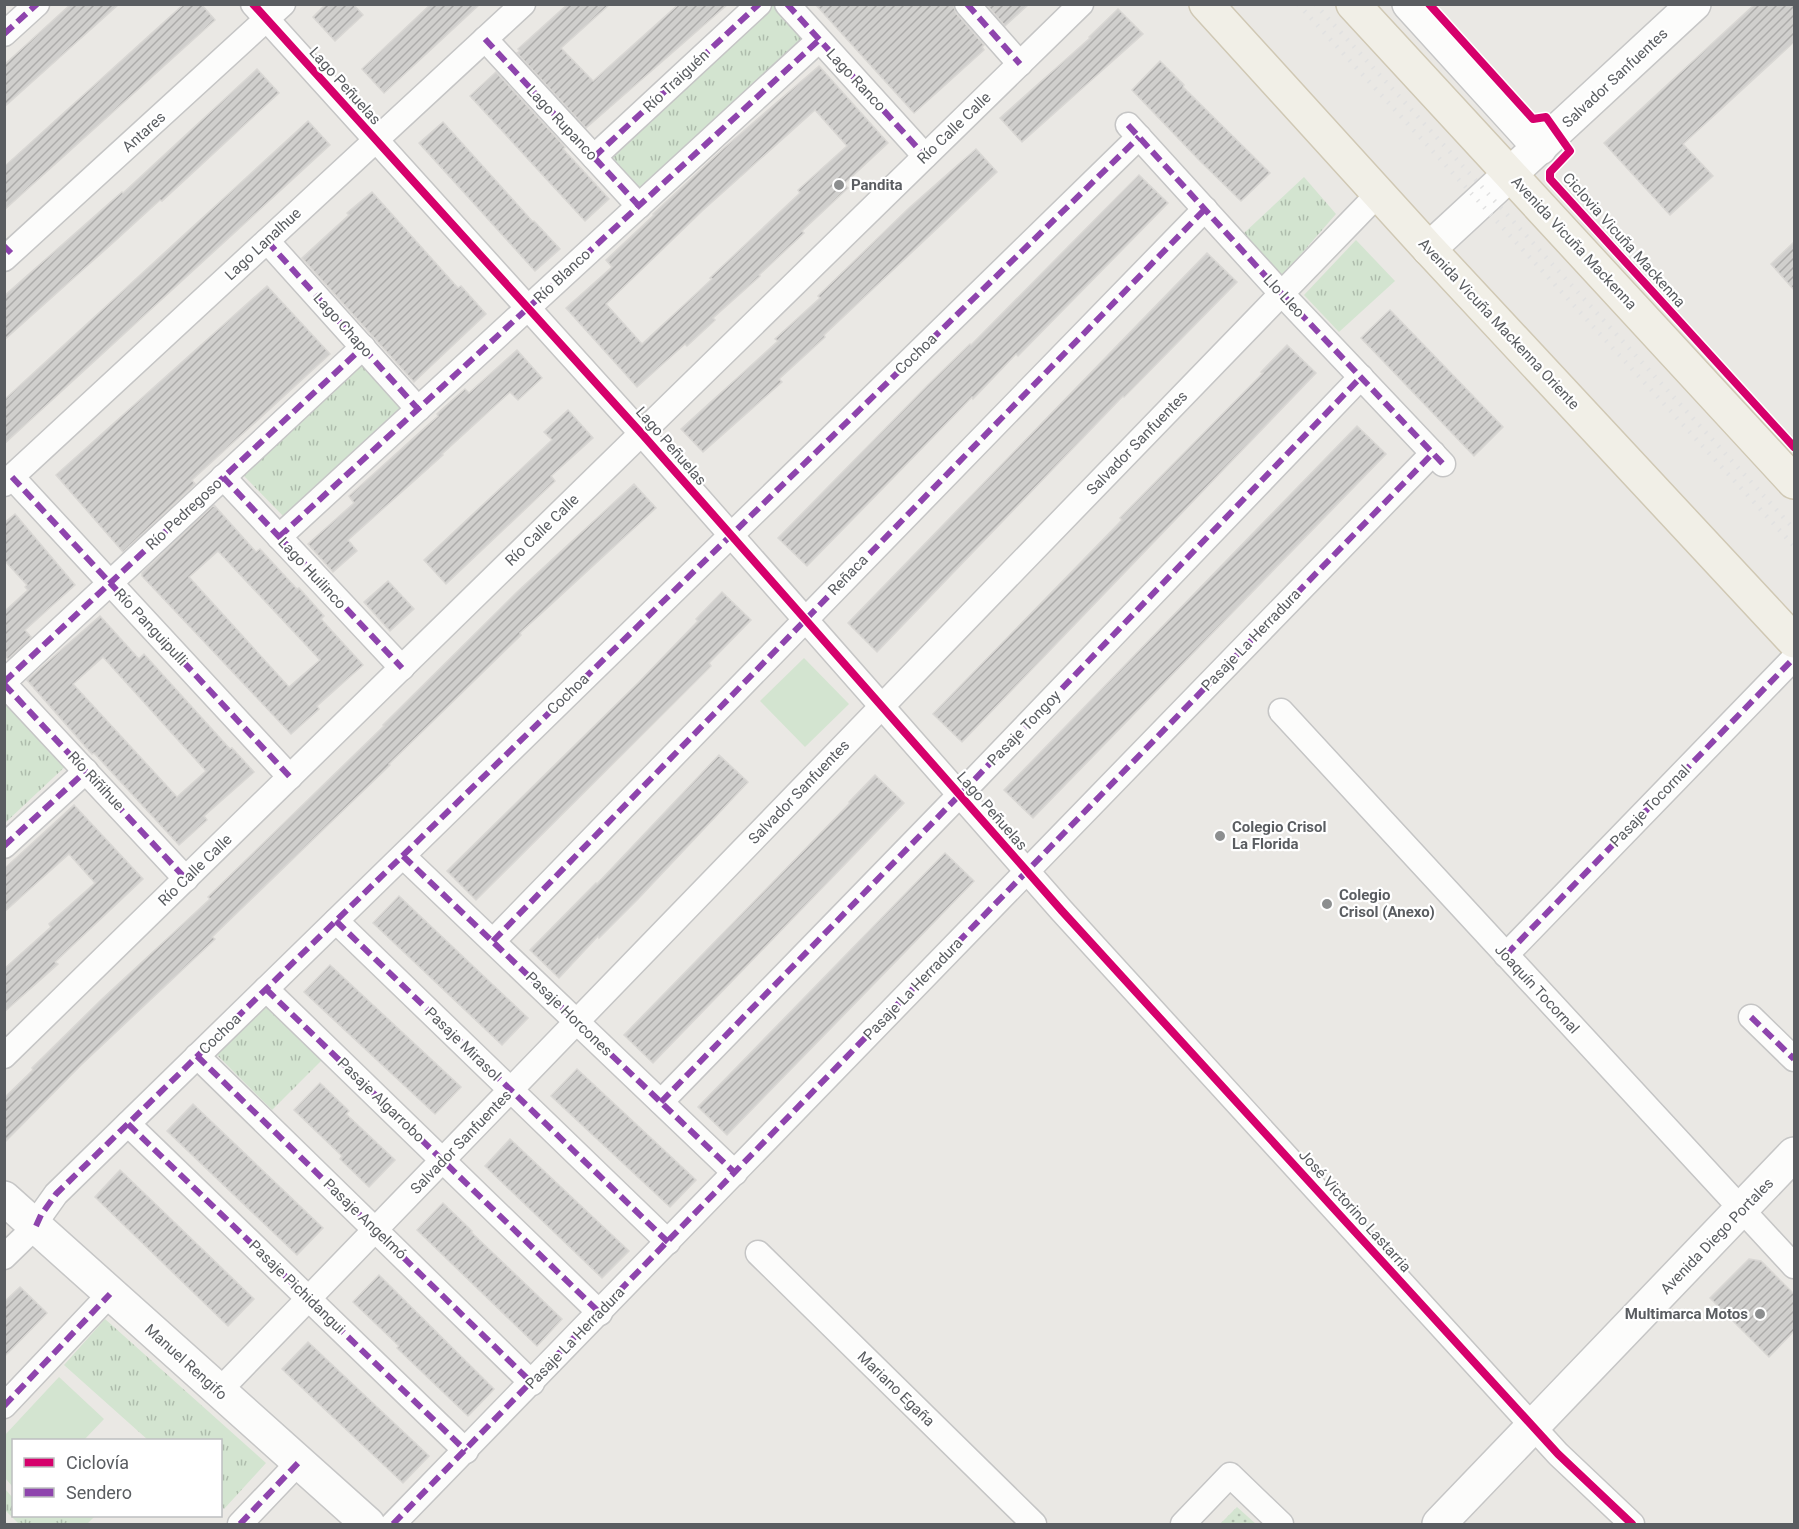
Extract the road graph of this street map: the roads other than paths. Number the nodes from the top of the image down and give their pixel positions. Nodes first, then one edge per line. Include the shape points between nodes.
1 (37, 4) edge
2 (523, 4) edge
3 (759, 4) edge
4 (787, 4) edge
5 (967, 4) edge
6 (1081, 4) edge
7 (1206, 4) edge
8 (1353, 4) edge
9 (1409, 4) edge
10 (1694, 4) edge
11 (267, 10) edge
12 (4, 34) edge
13 (485, 39) junction
14 (819, 40) junction
15 (1020, 64) junction
16 (1133, 131) joint
17 (376, 140) junction
18 (1540, 148) junction
19 (925, 156) junction
20 (594, 157) junction
21 (1511, 175) junction
22 (1379, 193) junction
23 (639, 206) junction
24 (1205, 209) junction
25 (267, 241) junction
26 (1430, 249) junction
27 (7, 253) edge
28 (1281, 293) junction
29 (528, 308) junction
30 (363, 347) junction
31 (1360, 377) junction
32 (418, 409) junction
33 (642, 434) junction
34 (1438, 459) joint
35 (223, 477) junction
36 (8, 481) edge
37 (1794, 482) edge
38 (730, 535) junction
39 (279, 537) junction
40 (110, 583) junction
41 (805, 620) junction
42 (1794, 641) edge
43 (1794, 658) edge
44 (402, 668) junction
45 (4, 683) edge
46 (882, 707) junction
47 (1281, 711) dead end
48 (86, 771) junction
49 (291, 777) junction
50 (959, 795) junction
51 (4, 846) edge
52 (403, 856) junction
53 (1027, 872) junction
54 (186, 879) junction
55 (1062, 912) joint
56 (336, 921) junction
57 (493, 941) junction
58 (1506, 955) junction
59 (266, 989) junction
60 (1751, 1017) dead end
61 (577, 1022) junction
62 (4, 1056) edge
63 (197, 1056) junction
64 (1794, 1059) edge
65 (511, 1090) junction
66 (661, 1102) junction
67 (128, 1124) junction
68 (1794, 1154) edge
69 (443, 1160) junction
70 (735, 1173) junction
71 (4, 1198) edge
72 (1742, 1210) junction
73 (36, 1226) junction
74 (376, 1230) junction
75 (668, 1242) junction
76 (758, 1253) dead end
77 (4, 1257) edge
78 (1794, 1266) edge
79 (111, 1294) junction
80 (309, 1299) junction
81 (600, 1313) junction
82 (532, 1383) junction
83 (219, 1391) junction
84 (4, 1406) edge
85 (1533, 1427) junction
86 (466, 1451) junction
87 (299, 1462) junction
88 (240, 1524) edge
89 (368, 1524) edge
90 (393, 1524) edge
91 (1034, 1524) edge
92 (1183, 1524) edge
93 (1281, 1524) edge
94 (1439, 1524) edge
95 (1632, 1524) edge

1 - 12 street
2 - 13 street, Lago Lanalhue
3 - 20 street, Río Traiguén
4 - 14 street, Lago Ranco
5 - 15 street
6 - 15 street, Río Calle Calle
7 - 22 main road, Avenida Vicuña Mackenna Oriente
8 - 21 main road, Avenida Vicuña Mackenna
9 - 18 street
10 - 18 street, Salvador Sanfuentes
11 - 17 street, Lago Peñuelas
11 - 27 street, Antares
13 - 17 street, Lago Lanalhue
13 - 20 street, Lago Rupanco
14 - 19 street, Lago Ranco
14 - 23 street, Río Blanco
15 - 19 street, Río Calle Calle
16 - 24 street, Llo Lleo
16 - 38 street, Cochoa
17 - 25 street, Lago Lanalhue
17 - 29 street, Lago Peñuelas
18 - 21 street, Salvador Sanfuentes
19 - 33 street, Río Calle Calle
20 - 23 street, Lago Rupanco
21 - 26 street, Salvador Sanfuentes
21 - 37 main road, Avenida Vicuña Mackenna
22 - 26 main road, Avenida Vicuña Mackenna Oriente
22 - 28 street, Salvador Sanfuentes
23 - 29 street, Río Blanco
24 - 28 street, Llo Lleo
24 - 41 street, Reñaca
25 - 30 street, Lago Chapo
25 - 36 street, Lago Lanalhue
26 - 42 main road, Avenida Vicuña Mackenna Oriente
28 - 31 street, Llo Lleo
28 - 46 street, Salvador Sanfuentes
29 - 32 street, Río Blanco
29 - 33 street, Lago Peñuelas
30 - 32 street, Lago Chapo
30 - 35 street, Río Pedregoso
31 - 34 street, Llo Lleo
31 - 50 street, Pasaje Tongoy
32 - 39 street, Río Blanco
33 - 38 street, Lago Peñuelas
33 - 44 street, Río Calle Calle
34 - 53 street, Pasaje La Herradura
35 - 39 street, Lago Huilinco
35 - 40 street, Río Pedregoso
36 - 40 street, Río Panguipulli
38 - 41 street, Lago Peñuelas
38 - 52 street, Cochoa
39 - 44 street, Lago Huilinco
40 - 45 street, Río Pedregoso
40 - 49 street, Río Panguipulli
41 - 46 street, Lago Peñuelas
41 - 57 street, Reñaca
43 - 58 street, Pasaje Tocornal
44 - 49 street, Río Calle Calle
45 - 48 street, Río Riñihue
46 - 50 street, Lago Peñuelas
46 - 61 street, Salvador Sanfuentes
47 - 58 street, Joaquín Tocornal
48 - 51 street
48 - 54 street, Río Riñihue
49 - 54 street, Río Calle Calle
50 - 53 street, Lago Peñuelas
50 - 66 street, Pasaje Tongoy
52 - 56 street, Cochoa
52 - 57 street, Pasaje Horcones
53 - 55 street, Lago Peñuelas
53 - 70 street, Pasaje La Herradura
54 - 62 street, Río Calle Calle
55 - 85 street, José Victorino Lastarria
56 - 59 street, Cochoa
56 - 65 street, Pasaje Mirasol
57 - 61 street, Pasaje Horcones
58 - 72 street, Joaquín Tocornal
59 - 63 street, Cochoa
59 - 69 street, Pasaje Algarrobo
60 - 64 street
61 - 65 street, Salvador Sanfuentes
61 - 66 street, Pasaje Horcones
63 - 67 street, Cochoa
63 - 74 street, Pasaje Angelmó
65 - 69 street, Salvador Sanfuentes
65 - 75 street, Pasaje Mirasol
66 - 70 street, Pasaje Horcones
67 - 73 street, Cochoa via 56,1194
67 - 80 street, Pasaje Pichidangui
68 - 72 street, Avenida Diego Portales
69 - 74 street, Salvador Sanfuentes
69 - 81 street, Pasaje Algarrobo
70 - 75 street, Pasaje La Herradura
71 - 73 street, Manuel Rengifo
72 - 78 street, Joaquín Tocornal
72 - 85 street, Avenida Diego Portales
73 - 77 street, Cochoa
73 - 79 street, Manuel Rengifo
74 - 80 street, Salvador Sanfuentes
74 - 82 street, Pasaje Angelmó
75 - 81 street, Pasaje La Herradura
76 - 91 street, Mariano Egaña
79 - 83 street, Manuel Rengifo
79 - 84 street
80 - 83 street, Salvador Sanfuentes
80 - 86 street, Pasaje Pichidangui
81 - 82 street, Pasaje La Herradura
82 - 86 street, Pasaje La Herradura
83 - 87 street, Manuel Rengifo
85 - 94 street, Avenida Diego Portales
85 - 95 street, José Victorino Lastarria
86 - 90 street, Pasaje La Herradura
87 - 88 street
87 - 89 street, Manuel Rengifo
92 - 93 street via 1230,1474

